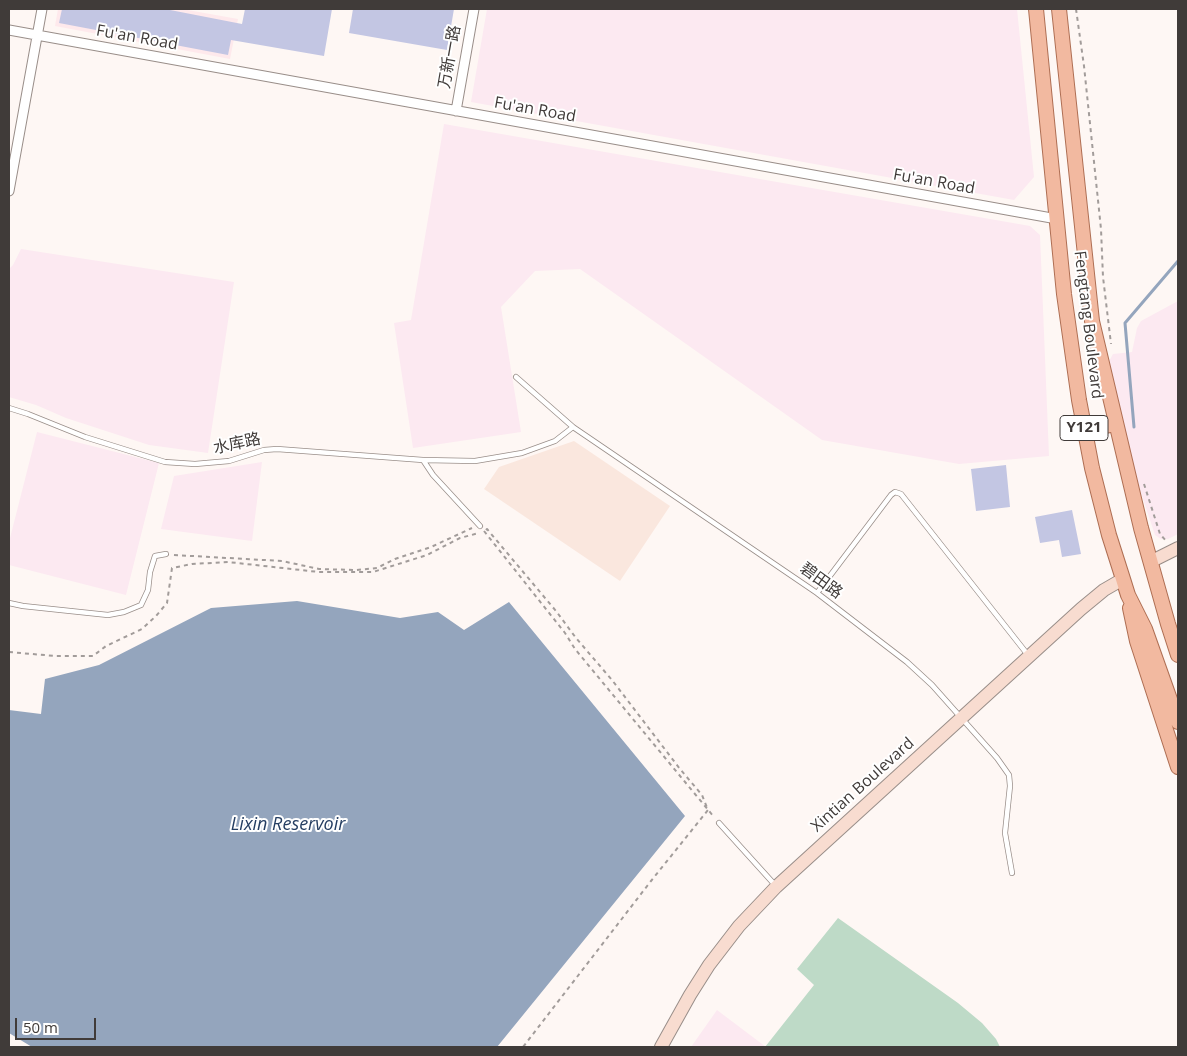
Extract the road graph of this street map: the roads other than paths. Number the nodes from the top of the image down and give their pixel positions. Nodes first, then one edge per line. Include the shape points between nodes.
1 (42, 9) edge
2 (474, 9) edge
3 (1036, 9) edge
4 (1059, 9) edge
5 (9, 30) edge
6 (37, 35) junction
7 (456, 111) junction
8 (9, 191) edge
9 (1057, 219) junction
10 (516, 377) dead end
11 (9, 408) edge
12 (1116, 424) junction
13 (573, 427) junction
14 (1085, 430) junction
15 (423, 460) junction
16 (480, 526) road end
17 (1173, 545) edge
18 (166, 554) road end
19 (1150, 562) junction
20 (1123, 579) junction
21 (817, 593) junction
22 (1128, 595) junction
23 (9, 603) edge
24 (1168, 624) junction
25 (1178, 642) edge
26 (1178, 655) edge
27 (1029, 656) junction
28 (961, 718) junction
29 (1178, 722) edge
30 (1178, 767) edge
31 (719, 823) road end
32 (1012, 873) dead end
33 (776, 887) junction
34 (661, 1047) edge

1 - 6 street
2 - 7 street, 万新一路
3 - 9 main road, Fengtang Boulevard / Y121
4 - 12 main road, Fengtang Boulevard / Y121 via 1088,289
5 - 6 street, Fu'an Road
6 - 7 street, Fu'an Road
6 - 8 street
7 - 9 street, Fu'an Road
9 - 14 main road, Fengtang Boulevard / Y121 via 1066,310
10 - 13 lane, 碧田路
11 - 15 lane, 水库路 via 85,437 165,462 229,461 264,450
12 - 14 main road
12 - 19 main road, Fengtang Boulevard / Y121
13 - 15 lane, 水库路 via 554,441 522,453 475,461
13 - 21 lane, 碧田路
14 - 20 main road, Fengtang Boulevard / Y121 via 1100,502
15 - 16 lane
17 - 19 street
18 - 23 lane via 155,556 148,590 141,605 124,612 108,615
19 - 24 main road, Fengtang Boulevard / Y121
20 - 22 main road, Fengtang Boulevard / Y121
20 - 27 street, Xintian Boulevard via 1093,598
21 - 27 lane via 895,492 901,494
21 - 28 lane, 碧田路 via 908,662
22 - 29 main road, Fengtang Boulevard / Y121 via 1145,629
22 - 30 main road via 1135,634
24 - 25 main road
24 - 26 main road, Fengtang Boulevard / Y121
27 - 28 street, Xintian Boulevard
28 - 32 lane, 碧田路 via 1009,776 1005,833
28 - 33 street, Xintian Boulevard
31 - 33 lane
33 - 34 street, Xintian Boulevard via 738,926 709,965

